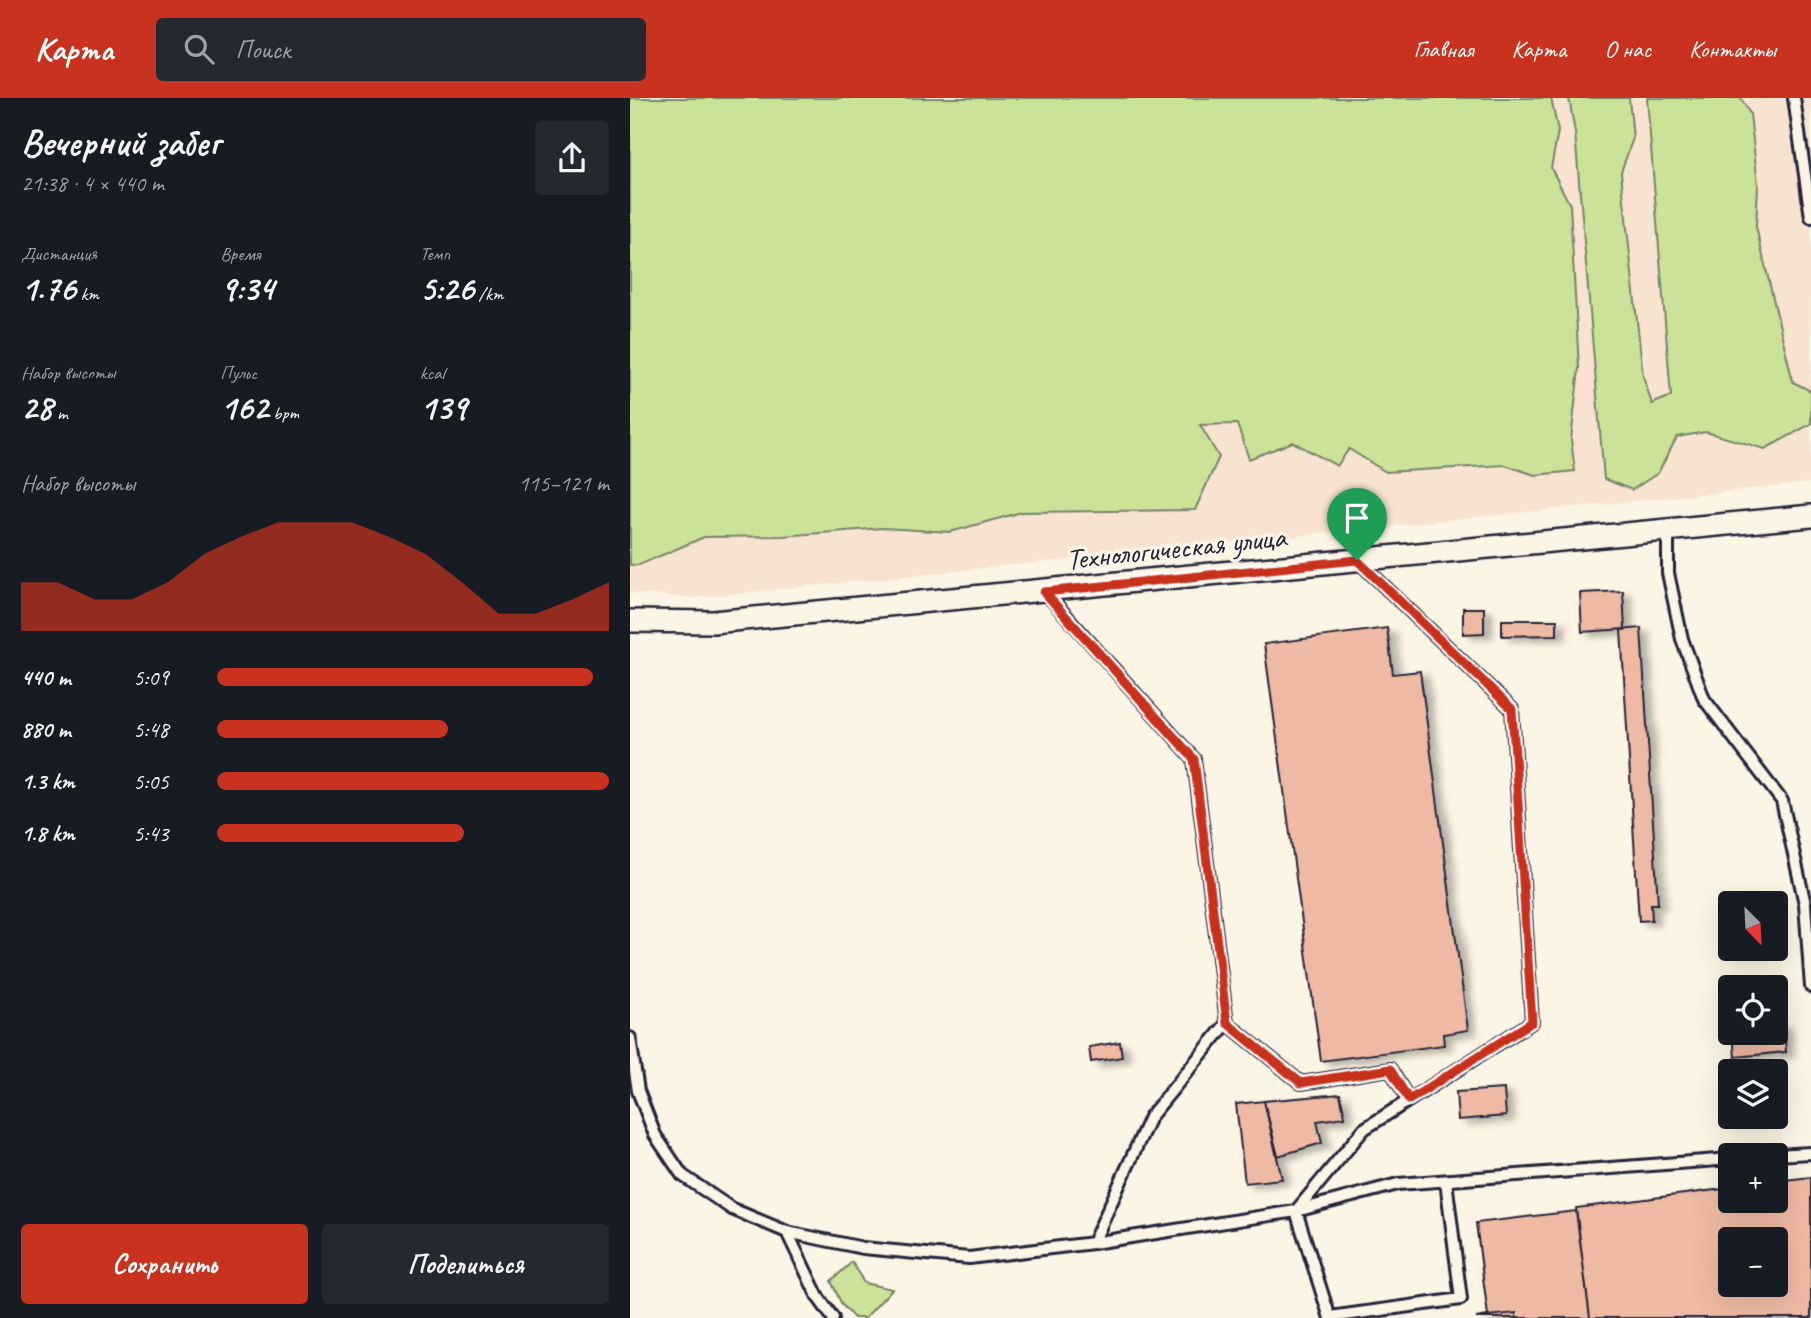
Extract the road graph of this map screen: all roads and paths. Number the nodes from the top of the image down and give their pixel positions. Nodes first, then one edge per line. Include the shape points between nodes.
1 (1794, 98) edge
2 (1811, 217) edge
3 (1811, 516) edge
4 (1668, 530) junction
5 (1357, 560) junction
6 (1044, 592) junction
7 (630, 621) edge
8 (1811, 987) edge
9 (1227, 1023) junction
10 (630, 1038) edge
11 (1409, 1100) junction
12 (1811, 1153) edge
13 (1788, 1154) edge
14 (1718, 1160) edge
15 (1446, 1181) junction
16 (1296, 1211) junction
17 (787, 1232) junction
18 (1093, 1243) junction
19 (833, 1318) edge
20 (1330, 1318) edge

1 - 2 lane
3 - 4 street, Технологическая улица
4 - 5 street, Технологическая улица
4 - 8 lane via 1668,573 1682,639 1703,699 1782,801 1805,904
5 - 6 street, Технологическая улица
5 - 11 lane via 1512,709 1532,1022
6 - 7 street, Технологическая улица via 713,622
6 - 9 lane via 1194,759
9 - 11 lane via 1301,1083 1390,1069
9 - 18 lane via 1150,1117
10 - 17 lane via 638,1091 655,1135 682,1175 732,1209
11 - 16 lane via 1364,1129
12 - 13 lane
14 - 15 lane
15 - 16 lane via 1398,1184
15 - 20 lane via 1461,1299
16 - 18 lane
16 - 20 lane
17 - 18 lane via 863,1248 968,1258
17 - 19 lane

